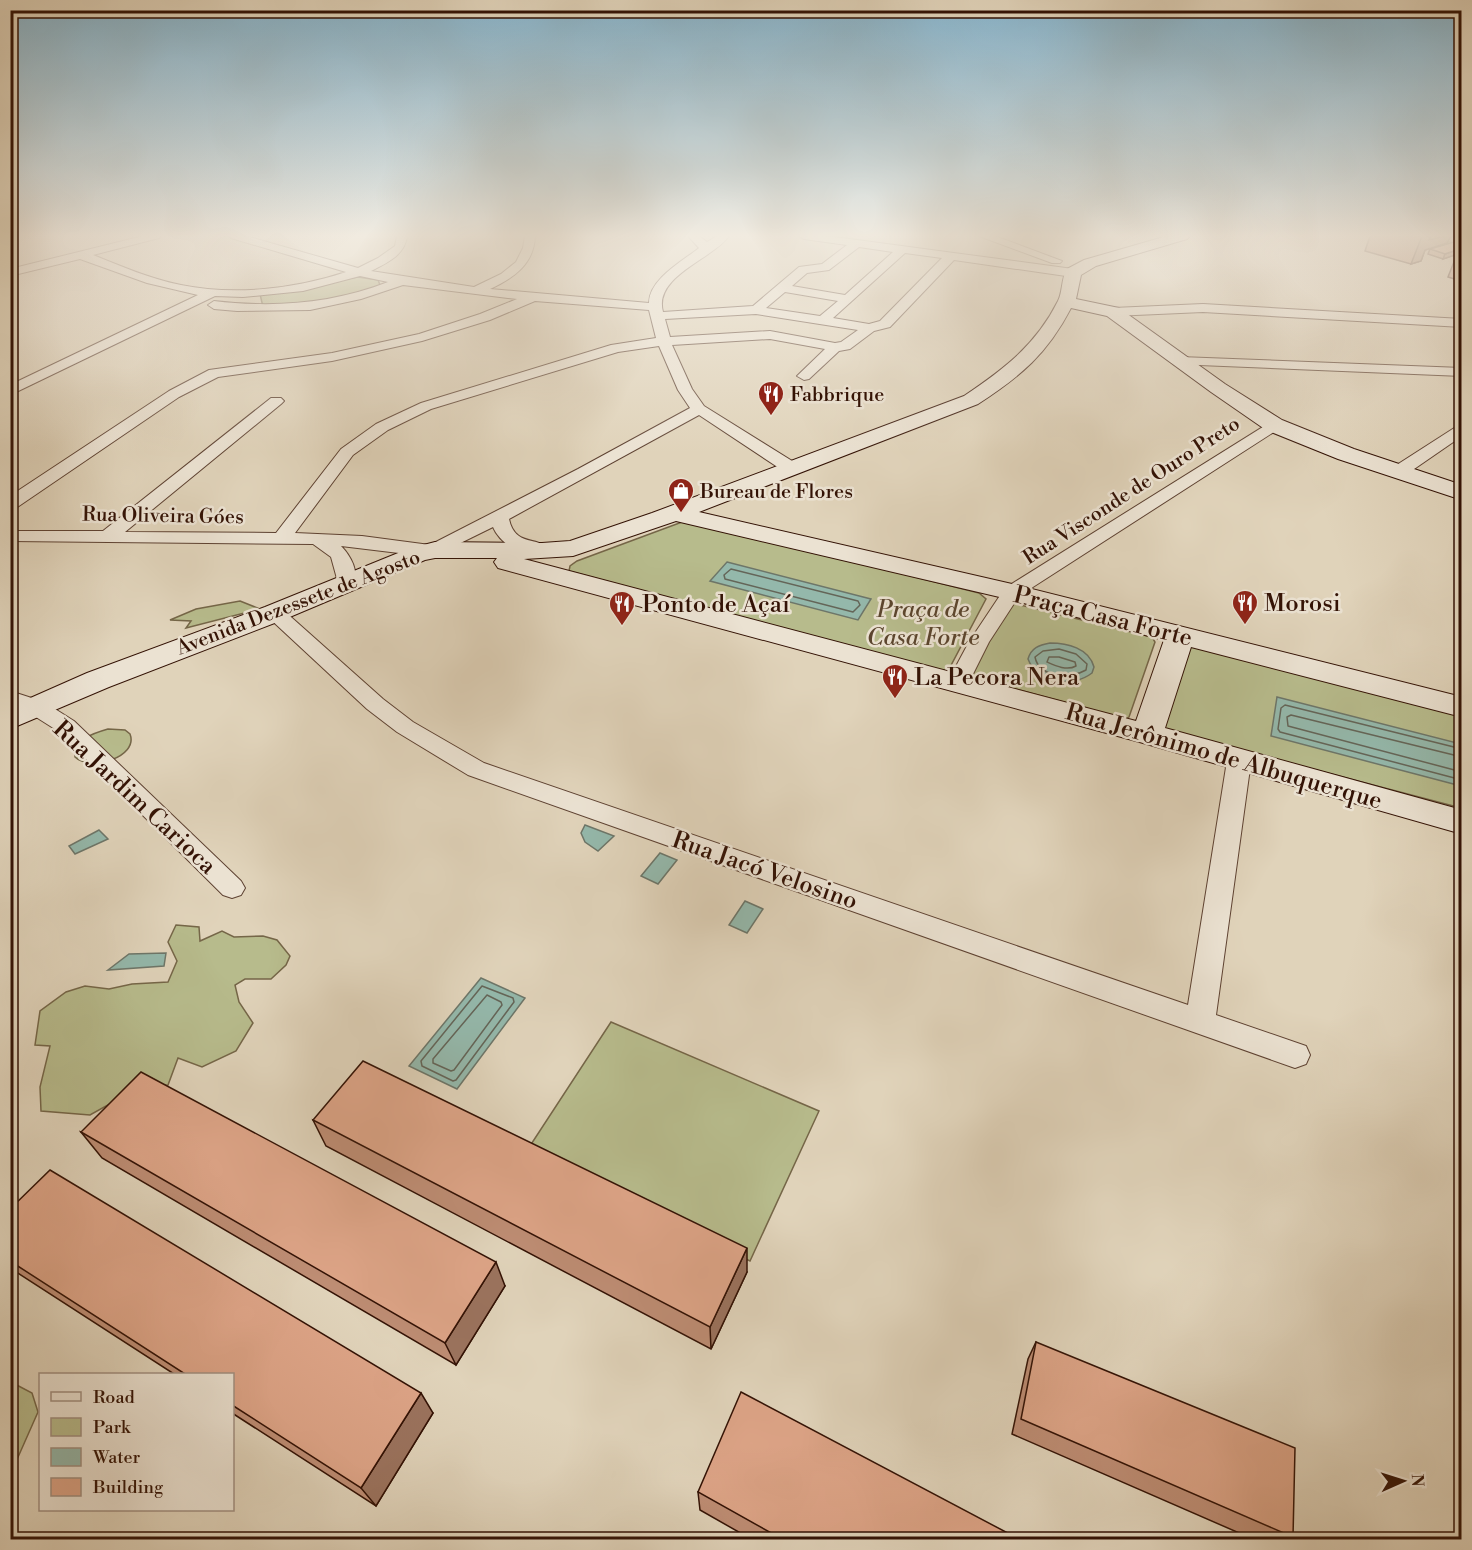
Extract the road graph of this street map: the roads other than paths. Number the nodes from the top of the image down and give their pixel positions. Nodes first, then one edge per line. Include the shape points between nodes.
1 (179, 308) edge
2 (241, 308) edge
3 (254, 308) edge
4 (506, 308) edge
5 (626, 308) edge
6 (656, 308) edge
7 (837, 308) edge
8 (900, 308) edge
9 (1063, 308) edge
10 (1083, 308) edge
11 (1195, 308) edge
12 (1209, 308) edge
13 (245, 309) joint
14 (756, 310) joint
15 (656, 312) junction
16 (1113, 312) junction
17 (824, 320) junction
18 (1461, 323) edge
19 (869, 328) junction
20 (664, 341) junction
21 (835, 347) junction
22 (1180, 361) junction
23 (1461, 372) edge
24 (804, 376) dead end
25 (10, 391) edge
26 (276, 401) dead end
27 (699, 409) junction
28 (1274, 425) junction
29 (1461, 428) edge
30 (790, 468) junction
31 (1398, 472) junction
32 (1461, 493) edge
33 (10, 504) edge
34 (673, 513) junction
35 (500, 516) junction
36 (10, 536) edge
37 (107, 537) junction
38 (281, 539) junction
39 (316, 539) junction
40 (465, 550) junction
41 (433, 551) junction
42 (542, 551) junction
43 (346, 582) junction
44 (1012, 592) junction
45 (275, 613) junction
46 (1180, 636) junction
47 (958, 683) junction
48 (23, 703) edge
49 (1461, 707) edge
50 (10, 719) edge
51 (1147, 734) junction
52 (1239, 761) junction
53 (1461, 822) edge
54 (232, 888) dead end
55 (1200, 1023) junction
56 (1295, 1055) dead end

1 - 25 street
2 - 13 street
3 - 13 street
4 - 33 street via 422,337 332,357 204,377
5 - 15 street
6 - 15 street
7 - 17 street
8 - 19 street via 885,324
9 - 30 main road, Avenida Dezessete de Agosto via 1031,353 983,393
10 - 16 main road
11 - 16 street
12 - 18 street
14 - 15 street
14 - 17 street
15 - 20 street
16 - 22 main road
17 - 19 street
19 - 21 street via 846,345
20 - 21 street via 770,335
20 - 27 street via 685,390
20 - 38 street via 616,348 437,403 382,427 347,452
21 - 24 street
22 - 23 street
22 - 28 main road
26 - 37 street
27 - 30 street
27 - 35 street
28 - 31 main road
28 - 44 street, Rua Visconde de Ouro Preto
29 - 31 street
30 - 34 main road, Avenida Dezessete de Agosto
31 - 32 main road
34 - 42 main road, Avenida Dezessete de Agosto via 573,549
34 - 44 main road, Praça Casa Forte
35 - 41 street
35 - 42 street via 505,535
36 - 37 street, Rua Oliveira Góes
37 - 38 street, Rua Oliveira Góes
38 - 39 street, Rua Oliveira Góes
39 - 41 street, Rua Oliveira Góes
39 - 43 street via 332,546 340,555
40 - 41 main road, Avenida Dezessete de Agosto
40 - 42 main road, Avenida Dezessete de Agosto
40 - 47 main road, Rua Jerônimo de Albuquerque
41 - 43 main road, Avenida Dezessete de Agosto
43 - 45 main road, Avenida Dezessete de Agosto
44 - 46 main road, Praça Casa Forte
44 - 47 street via 980,640
45 - 48 main road, Avenida Dezessete de Agosto via 98,680
45 - 55 street, Rua Jacó Velosino via 375,704 476,770
46 - 49 main road, Praça Casa Forte
46 - 51 main road
47 - 51 main road, Rua Jerônimo de Albuquerque
48 - 50 main road, Avenida Dezessete de Agosto
48 - 54 street, Rua Jardim Carioca via 66,726
51 - 52 main road, Rua Jerônimo de Albuquerque
52 - 53 main road, Rua Jerônimo de Albuquerque
52 - 55 street
55 - 56 street, Rua Jacó Velosino

